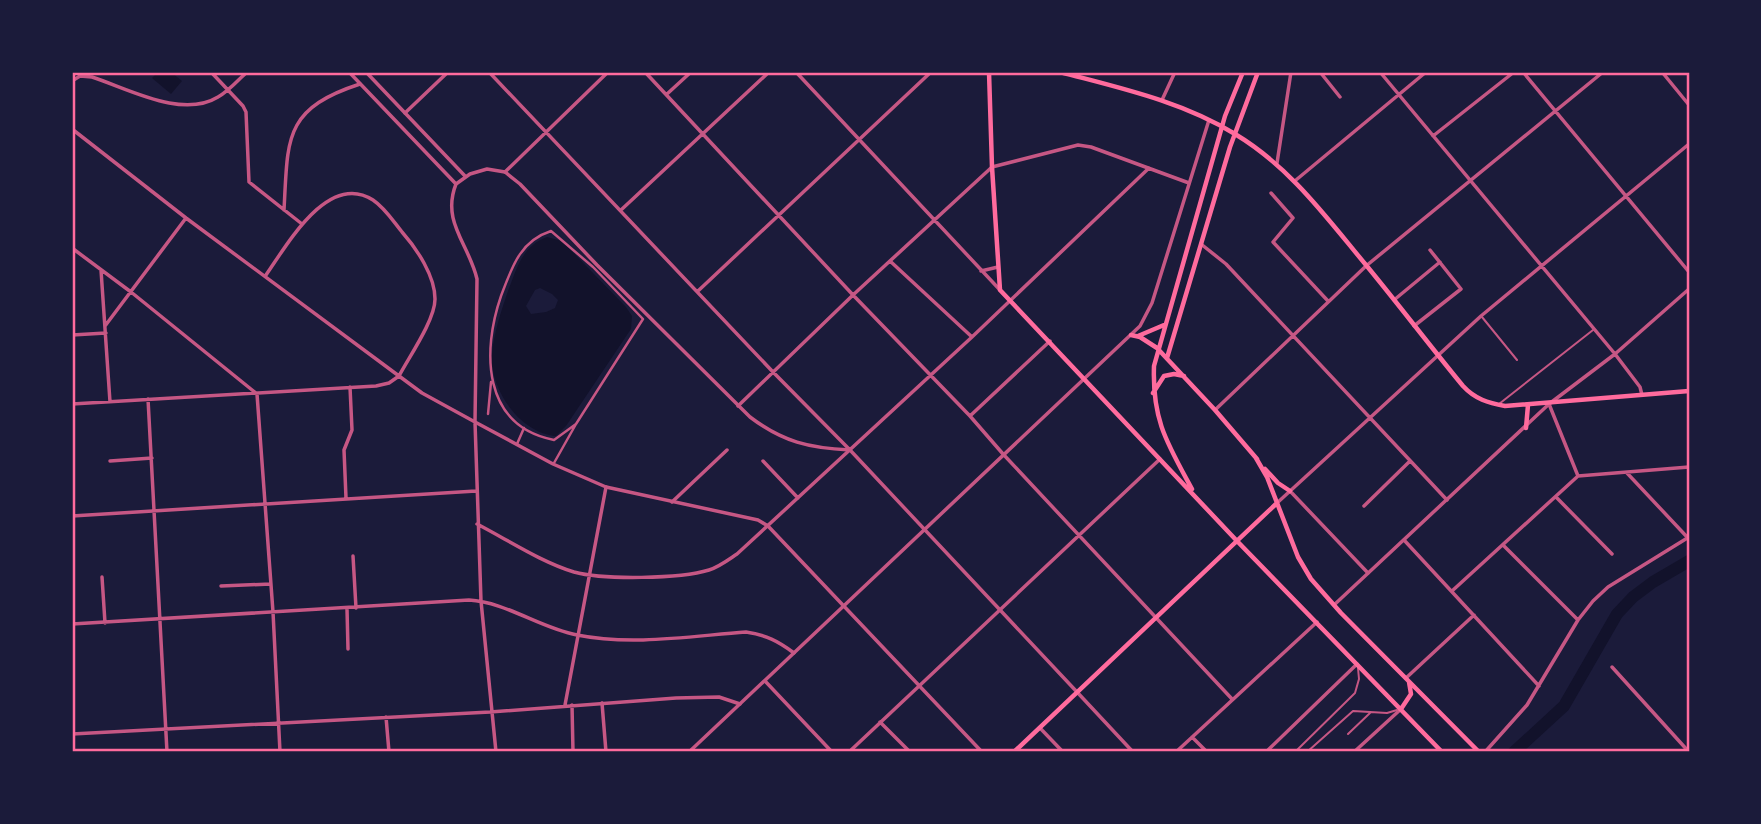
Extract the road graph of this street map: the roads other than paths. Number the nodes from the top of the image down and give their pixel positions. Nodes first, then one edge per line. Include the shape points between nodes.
1 (211, 72) edge
2 (247, 72) edge
3 (349, 72) edge
4 (366, 72) edge
5 (448, 72) edge
6 (489, 72) edge
7 (608, 72) edge
8 (645, 72) edge
9 (691, 72) edge
10 (769, 72) edge
11 (796, 72) edge
12 (931, 72) edge
13 (989, 72) edge
14 (1060, 72) edge
15 (1175, 72) edge
16 (1243, 72) edge
17 (1258, 72) edge
18 (1292, 72) edge
19 (1320, 72) edge
20 (1380, 72) edge
21 (1426, 72) edge
22 (1514, 72) edge
23 (1523, 72) edge
24 (1603, 72) edge
25 (1662, 72) edge
26 (1076, 74) edge
27 (72, 81) edge
28 (360, 84) junction
29 (228, 89) junction
30 (667, 94) junction
31 (1398, 94) junction
32 (1340, 97) dead end
33 (1162, 100) junction
34 (1689, 105) edge
35 (1556, 111) junction
36 (405, 113) junction
37 (1209, 120) junction
38 (1222, 126) junction
39 (72, 129) edge
40 (545, 132) junction
41 (704, 133) junction
42 (1235, 133) junction
43 (1433, 136) junction
44 (860, 139) junction
45 (1689, 144) edge
46 (1277, 163) junction
47 (456, 167) junction
48 (992, 167) junction
49 (1149, 168) junction
50 (505, 172) junction
51 (449, 175) junction
52 (465, 176) junction
53 (1296, 180) junction
54 (1469, 181) junction
55 (1189, 183) junction
56 (456, 184) junction
57 (1271, 193) dead end
58 (1627, 195) junction
59 (284, 210) junction
60 (621, 210) junction
61 (779, 215) junction
62 (186, 218) junction
63 (935, 220) junction
64 (302, 225) junction
65 (1201, 244) junction
66 (72, 248) edge
67 (1430, 250) dead end
68 (890, 261) junction
69 (1440, 262) junction
70 (1366, 266) junction
71 (998, 267) junction
72 (1541, 267) junction
73 (101, 270) junction
74 (981, 271) junction
75 (1689, 272) edge
76 (265, 276) junction
77 (1689, 289) edge
78 (1000, 290) junction
79 (131, 292) junction
80 (698, 292) junction
81 (853, 295) junction
82 (1010, 300) junction
83 (1394, 300) junction
84 (1328, 301) junction
85 (1481, 316) junction
86 (1164, 325) junction
87 (105, 326) junction
88 (1414, 326) junction
89 (1593, 329) junction
90 (106, 333) junction
91 (72, 335) edge
92 (1131, 335) junction
93 (1293, 335) junction
94 (972, 337) junction
95 (1137, 337) junction
96 (1050, 341) junction
97 (1157, 348) junction
98 (1615, 354) junction
99 (1437, 355) junction
100 (1167, 358) junction
101 (1517, 360) dead end
102 (773, 372) junction
103 (930, 375) junction
104 (399, 376) junction
105 (1184, 376) junction
106 (491, 378) junction
107 (1085, 379) junction
108 (350, 387) junction
109 (1689, 391) edge
110 (257, 394) junction
111 (1153, 395) junction
112 (1642, 396) junction
113 (148, 399) junction
114 (110, 402) junction
115 (72, 404) edge
116 (1549, 404) junction
117 (1498, 405) junction
118 (1528, 405) junction
119 (738, 406) junction
120 (1215, 410) junction
121 (488, 414) dead end
122 (970, 416) junction
123 (1371, 417) junction
124 (475, 422) junction
125 (576, 424) junction
126 (524, 428) junction
127 (1526, 428) junction
128 (516, 444) junction
129 (727, 450) dead end
130 (850, 450) junction
131 (1004, 456) junction
132 (152, 458) junction
133 (1256, 458) junction
134 (1160, 459) junction
135 (110, 461) dead end
136 (763, 461) dead end
137 (1410, 461) junction
138 (553, 464) junction
139 (1689, 467) edge
140 (1626, 472) junction
141 (1578, 476) junction
142 (606, 487) junction
143 (477, 491) junction
144 (1290, 491) junction
145 (1196, 497) junction
146 (1556, 497) junction
147 (346, 498) junction
148 (798, 499) junction
149 (1447, 500) junction
150 (673, 502) junction
151 (1277, 503) junction
152 (265, 504) junction
153 (1364, 506) dead end
154 (155, 512) junction
155 (72, 516) edge
156 (478, 524) junction
157 (768, 526) junction
158 (925, 530) junction
159 (1079, 536) junction
160 (1689, 537) edge
161 (1404, 540) junction
162 (1237, 541) junction
163 (1504, 546) junction
164 (1612, 554) dead end
165 (353, 556) dead end
166 (1368, 573) junction
167 (590, 576) junction
168 (102, 577) dead end
169 (271, 584) junction
170 (221, 586) dead end
171 (1452, 591) junction
172 (481, 601) junction
173 (1334, 605) junction
174 (843, 607) junction
175 (356, 608) junction
176 (347, 609) junction
177 (1000, 610) junction
178 (273, 612) junction
179 (1474, 615) junction
180 (1157, 617) junction
181 (160, 620) junction
182 (1578, 620) junction
183 (105, 622) junction
184 (1317, 622) junction
185 (72, 624) edge
186 (578, 635) junction
187 (348, 649) dead end
188 (794, 653) junction
189 (1357, 664) junction
190 (1612, 667) dead end
191 (1407, 680) junction
192 (765, 681) junction
193 (918, 686) junction
194 (1539, 686) junction
195 (1077, 692) junction
196 (1232, 699) junction
197 (602, 703) junction
198 (740, 704) junction
199 (565, 705) junction
200 (572, 705) junction
201 (1401, 709) junction
202 (490, 712) junction
203 (1371, 713) junction
204 (386, 717) junction
205 (279, 722) junction
206 (880, 722) junction
207 (166, 728) junction
208 (1040, 728) junction
209 (72, 734) edge
210 (1348, 734) dead end
211 (1192, 737) junction
212 (167, 752) edge
213 (280, 752) edge
214 (389, 752) edge
215 (496, 752) edge
216 (573, 752) edge
217 (607, 752) edge
218 (689, 752) edge
219 (832, 752) edge
220 (849, 752) edge
221 (910, 752) edge
222 (982, 752) edge
223 (1014, 752) edge
224 (1063, 752) edge
225 (1133, 752) edge
226 (1176, 752) edge
227 (1207, 752) edge
228 (1266, 752) edge
229 (1294, 752) edge
230 (1307, 752) edge
231 (1354, 752) edge
232 (1442, 752) edge
233 (1479, 752) edge
234 (1485, 752) edge
235 (1689, 752) edge

1 - 29 street
2 - 29 street
3 - 28 street
4 - 36 street
5 - 36 street
6 - 40 street
7 - 40 street
8 - 30 street
9 - 30 street
10 - 41 street
11 - 44 street
12 - 44 street
13 - 48 main road
14 - 26 main road
15 - 33 street
16 - 38 main road
17 - 42 main road
18 - 46 street
19 - 32 street
20 - 31 street
21 - 31 street
22 - 43 street
23 - 35 street
24 - 35 street
25 - 34 street
26 - 33 main road
27 - 29 street via 92,77 183,106 207,102
28 - 51 street
28 - 59 street via 319,101 292,134
29 - 59 street via 246,111 249,182
30 - 41 street
31 - 43 street
31 - 53 street
33 - 37 main road
35 - 54 street
35 - 58 street
36 - 47 street
37 - 38 main road
37 - 55 street
38 - 42 main road
38 - 86 main road
39 - 62 street
40 - 50 street
40 - 60 street
41 - 60 street
41 - 61 street
42 - 46 main road
42 - 65 main road
43 - 54 street
44 - 61 street
44 - 63 street
45 - 58 street
46 - 53 main road
47 - 51 street
47 - 52 street
48 - 49 street via 1078,145
48 - 63 street
48 - 71 main road
49 - 55 street
49 - 82 street
50 - 52 street via 487,169
50 - 119 street
51 - 56 street
52 - 56 street
53 - 70 main road
54 - 70 street
54 - 72 street
55 - 92 street via 1152,303
56 - 124 street via 452,216 477,279
57 - 84 street via 1293,218 1274,244
58 - 72 street
58 - 75 street
59 - 64 street
60 - 80 street
61 - 80 street
61 - 81 street
62 - 76 street
62 - 79 street
63 - 68 street
63 - 74 street
64 - 76 street
64 - 104 street via 333,198 362,195 383,208 418,253 435,301
65 - 93 street
65 - 100 main road
66 - 73 street
67 - 69 street
68 - 81 street
68 - 94 street
69 - 83 street
69 - 88 street via 1461,289
70 - 83 main road
70 - 84 street
71 - 74 street
71 - 78 main road
72 - 85 street
72 - 89 street
73 - 79 street
73 - 87 street
74 - 78 street
76 - 104 street
77 - 98 street
78 - 82 main road
79 - 87 street
79 - 110 street
80 - 102 street
81 - 102 street
81 - 103 street
82 - 94 street
82 - 96 main road
83 - 88 main road
84 - 93 street
85 - 99 street
85 - 101 lane
86 - 95 main road
86 - 97 main road
87 - 90 street
88 - 99 main road
89 - 98 street
89 - 117 lane
90 - 91 street
90 - 114 street
92 - 95 main road
92 - 107 street
93 - 120 street
93 - 123 street
94 - 103 street
95 - 97 main road
96 - 107 main road
96 - 122 street
97 - 100 main road
97 - 111 main road
98 - 112 street
98 - 116 street
99 - 117 main road via 1471,395
99 - 123 street
100 - 105 main road
102 - 119 street
102 - 130 street
103 - 122 street
103 - 130 street
104 - 108 street via 376,386
104 - 124 street
105 - 111 main road via 1164,376
105 - 120 main road
106 - 121 street
106 - 125 street via 493,322 507,279 526,244 551,231 643,319
106 - 126 street via 508,414
107 - 131 street
107 - 134 main road
108 - 110 street
108 - 147 street via 352,430 344,450
109 - 112 main road
110 - 113 street
110 - 152 street
111 - 145 main road via 1158,422
112 - 116 main road
113 - 114 street
113 - 132 street
114 - 115 street
116 - 118 main road
116 - 127 street
116 - 141 street
117 - 118 main road
118 - 127 main road
119 - 130 street via 785,439 822,449
120 - 133 main road
122 - 131 street
123 - 137 street
123 - 144 street
124 - 128 street
124 - 143 street
125 - 126 street via 554,440
125 - 138 street
126 - 128 street
127 - 149 street
128 - 138 street
129 - 150 street
130 - 148 street
130 - 158 street
131 - 158 street
131 - 159 street
132 - 135 street
132 - 154 street
133 - 144 main road
133 - 151 main road
134 - 145 main road
134 - 159 street
136 - 148 street
137 - 149 street
137 - 153 street
138 - 142 street
139 - 140 street
140 - 141 street
140 - 160 street
141 - 146 street
142 - 150 street
142 - 167 street
143 - 147 street
143 - 156 street
144 - 151 street
144 - 166 street
145 - 162 main road
146 - 163 street
146 - 164 street
147 - 152 street
148 - 157 street
149 - 161 street
150 - 157 street
151 - 162 main road
151 - 173 main road via 1304,569
152 - 154 street
152 - 169 street
154 - 155 street
154 - 181 street
156 - 167 street via 553,564
156 - 172 street
157 - 167 street via 737,554 709,570 639,578
157 - 174 street
158 - 174 street
158 - 177 street
159 - 177 street
159 - 180 street
160 - 182 street via 1608,587
161 - 166 street
161 - 171 street
162 - 180 main road
162 - 184 main road
163 - 171 street
163 - 182 street
165 - 175 street
166 - 173 street
167 - 186 street
168 - 183 street
169 - 170 street
169 - 178 street
171 - 179 street
172 - 175 street
172 - 186 street
172 - 202 street
173 - 191 main road
174 - 188 street
174 - 193 street
175 - 176 street
176 - 178 street
176 - 187 street
177 - 193 street
177 - 195 street
178 - 181 street
178 - 205 street
179 - 191 street
179 - 194 street
180 - 195 main road
180 - 196 street
181 - 183 street
181 - 207 street
182 - 194 street
183 - 185 street
184 - 189 main road
184 - 196 street
186 - 188 street via 626,639 746,632 763,634
186 - 199 street
188 - 192 street
189 - 201 main road
189 - 228 street
189 - 229 lane via 1358,687 1351,699
190 - 235 street
191 - 201 main road via 1411,694
191 - 233 main road
192 - 198 street
192 - 219 street
193 - 206 street
193 - 222 street
194 - 234 street
195 - 208 main road
195 - 225 street
196 - 211 street
197 - 198 street via 719,697
197 - 200 street
197 - 217 street
198 - 218 street
199 - 200 street
199 - 202 street
200 - 216 street
201 - 203 lane
201 - 231 street
201 - 232 main road
202 - 204 street
202 - 215 street
203 - 210 lane
203 - 230 lane via 1353,711
204 - 205 street
204 - 214 street
205 - 207 street
205 - 213 street
206 - 220 street
206 - 221 street
207 - 209 street
207 - 212 street
208 - 223 main road
208 - 224 street
211 - 226 street
211 - 227 street

